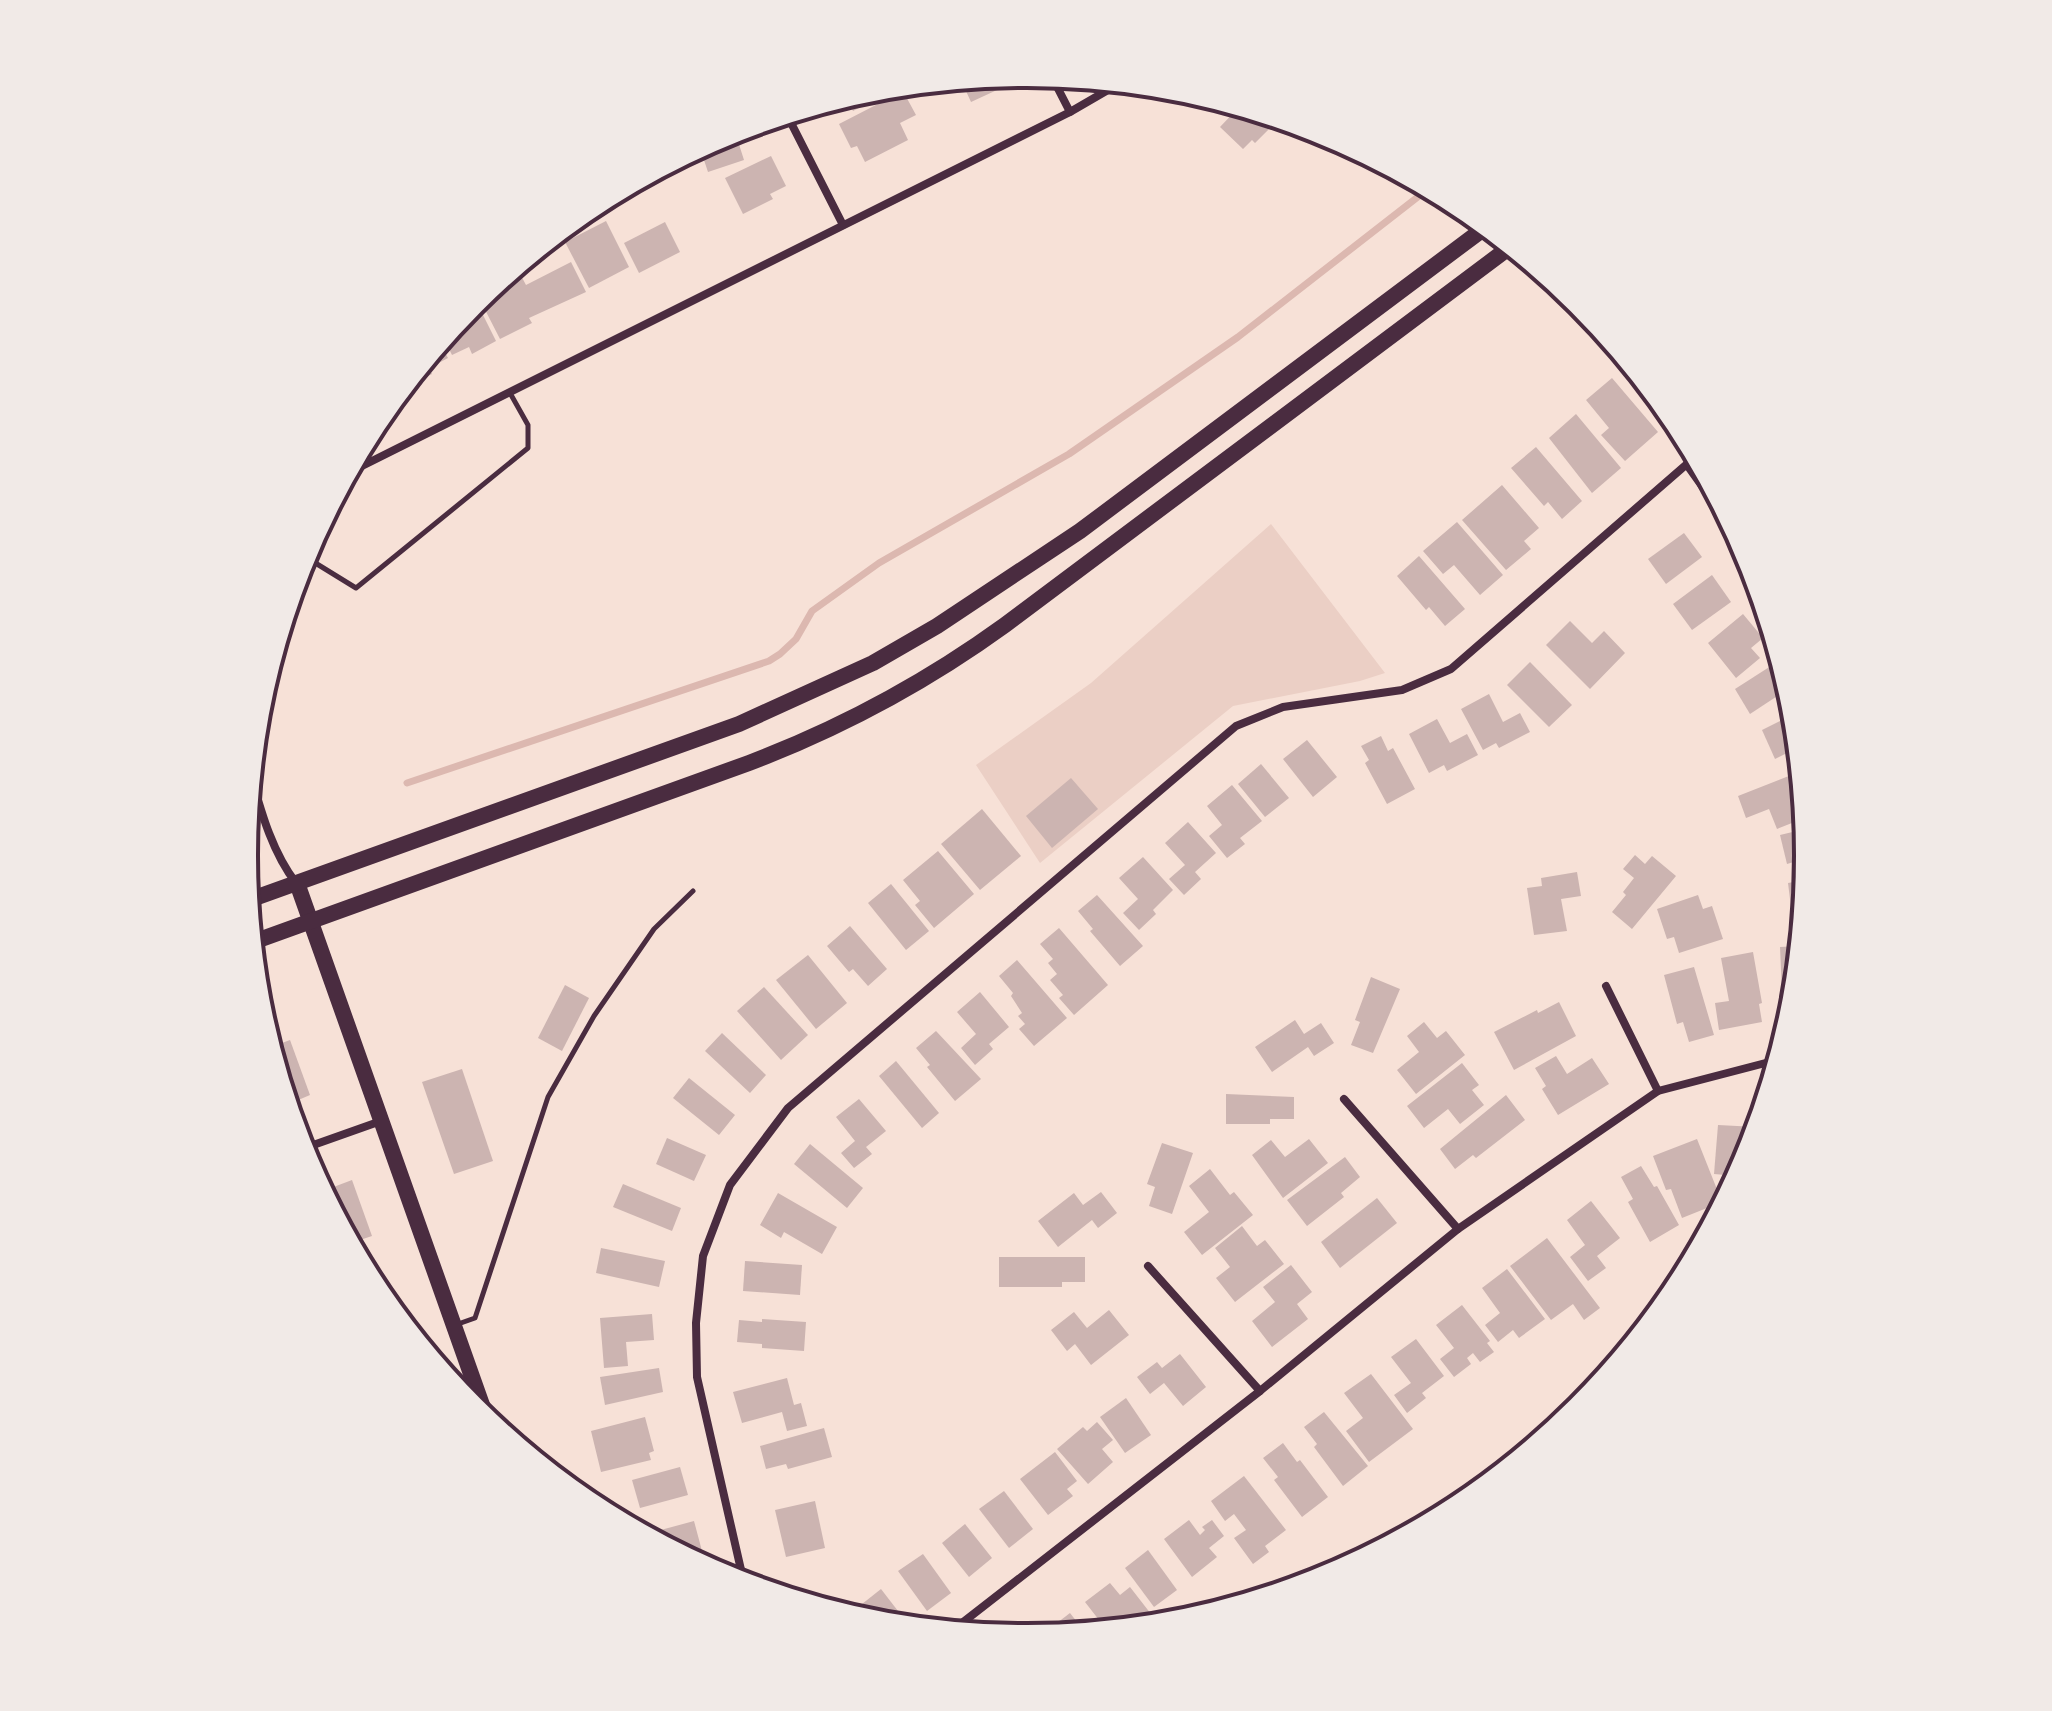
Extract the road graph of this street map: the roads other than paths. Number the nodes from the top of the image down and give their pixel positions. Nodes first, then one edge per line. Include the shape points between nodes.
1 (1058, 89) edge
2 (1103, 93) edge
3 (1070, 112) junction
4 (792, 125) edge
5 (843, 225) junction
6 (1476, 235) edge
7 (1501, 254) edge
8 (509, 392) junction
9 (366, 464) edge
10 (1687, 465) edge
11 (316, 564) edge
12 (260, 808) edge
13 (297, 883) junction
14 (693, 891) dead end
15 (260, 896) edge
16 (311, 922) junction
17 (263, 938) edge
18 (1606, 986) dead end
19 (1764, 1063) edge
20 (1658, 1091) junction
21 (1344, 1099) dead end
22 (381, 1121) junction
23 (315, 1144) edge
24 (1458, 1229) junction
25 (1148, 1266) dead end
26 (453, 1325) junction
27 (475, 1390) edge
28 (1260, 1391) junction
29 (741, 1568) edge
30 (966, 1620) edge

1 - 3 street
2 - 3 street
3 - 5 street
4 - 5 street
5 - 8 street
6 - 13 main road via 1080,531 873,663 739,724
7 - 16 main road via 1005,625 893,697 771,755
8 - 9 street
8 - 11 lane via 528,425 528,448 356,588
10 - 29 street via 1451,669 1402,690 1283,707 1236,726 788,1108 730,1185 703,1256 696,1323 697,1377
12 - 13 street via 283,866
13 - 15 main road
13 - 16 main road
14 - 26 lane via 654,929 594,1016 548,1097 475,1318
16 - 17 main road
16 - 22 main road
18 - 20 street
19 - 20 street
20 - 24 street
21 - 24 street
22 - 23 street
22 - 26 main road
24 - 28 street
25 - 28 street
26 - 27 main road
28 - 30 street

